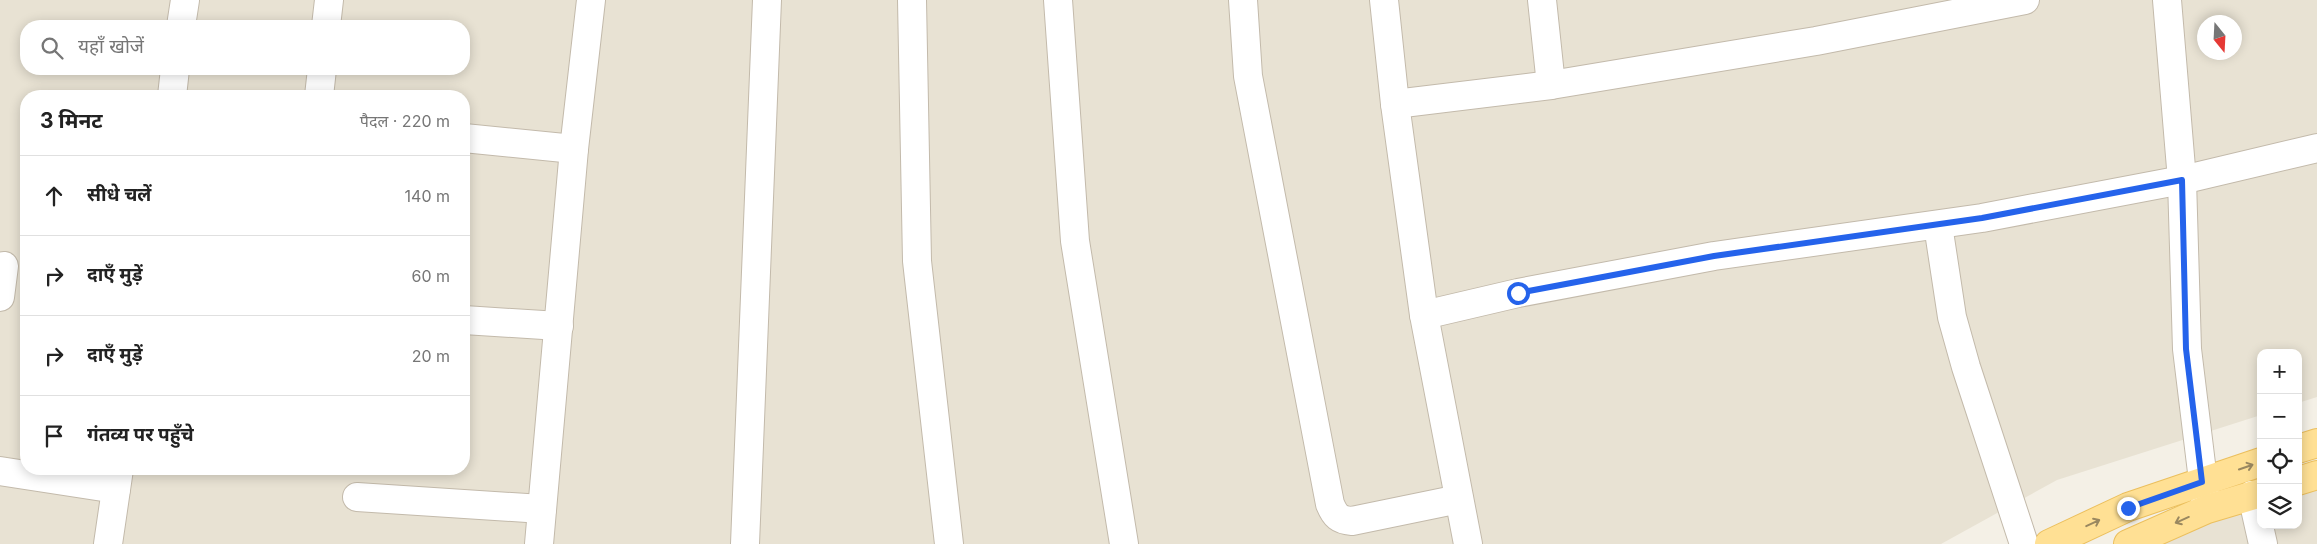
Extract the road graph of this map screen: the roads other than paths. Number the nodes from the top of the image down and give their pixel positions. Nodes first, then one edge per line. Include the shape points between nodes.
1 (185, 0) edge
2 (329, 0) edge
3 (591, 0) edge
4 (767, 0) edge
5 (912, 0) edge
6 (1058, 0) edge
7 (1243, 0) edge
8 (1384, 0) edge
9 (1542, 0) edge
10 (2025, 0) edge
11 (2167, 0) edge
12 (183, 20) edge
13 (327, 20) edge
14 (174, 75) edge
15 (321, 75) edge
16 (1552, 85) junction
17 (173, 90) edge
18 (320, 90) edge
19 (1395, 104) junction
20 (470, 139) edge
21 (2317, 148) edge
22 (574, 149) junction
23 (2182, 180) junction
24 (1938, 225) junction
25 (4, 266) dead end
26 (0, 298) edge
27 (1424, 315) junction
28 (470, 320) edge
29 (559, 326) junction
30 (2317, 443) edge
31 (2302, 448) edge
32 (2257, 463) edge
33 (0, 471) edge
34 (20, 472) edge
35 (58, 475) edge
36 (2317, 475) edge
37 (117, 479) edge
38 (2302, 480) edge
39 (2202, 482) junction
40 (2257, 494) edge
41 (357, 497) dead end
42 (1459, 499) junction
43 (542, 509) junction
44 (2207, 509) junction
45 (2261, 529) edge
46 (108, 544) edge
47 (539, 544) edge
48 (745, 544) edge
49 (949, 544) edge
50 (1124, 544) edge
51 (1468, 544) edge
52 (2024, 544) edge
53 (2049, 544) edge
54 (2128, 544) edge
55 (2263, 544) edge

1 - 12 street
2 - 13 street
3 - 22 street
4 - 48 street
5 - 49 street via 917,261
6 - 50 street via 1075,241
7 - 42 street via 1248,76 1330,504 1335,516 1342,521 1352,521
8 - 19 street
9 - 16 street
10 - 16 street via 1816,41
11 - 23 street
14 - 17 street
15 - 18 street
16 - 19 street
19 - 27 street
20 - 22 street
21 - 23 street
22 - 29 street
23 - 24 street
23 - 39 street via 2186,349
24 - 27 street via 1714,256 1518,293
24 - 52 street via 1952,317
25 - 26 street
27 - 42 street
28 - 29 street
29 - 43 street
30 - 31 main road
39 -> 32 main road
33 - 34 street
35 - 37 street
36 - 38 main road
37 - 46 street
39 - 44 street
53 -> 39 main road via 2128,508
40 - 44 main road
41 - 43 street
42 - 51 street
43 - 47 street
44 -> 54 main road
45 - 55 street

